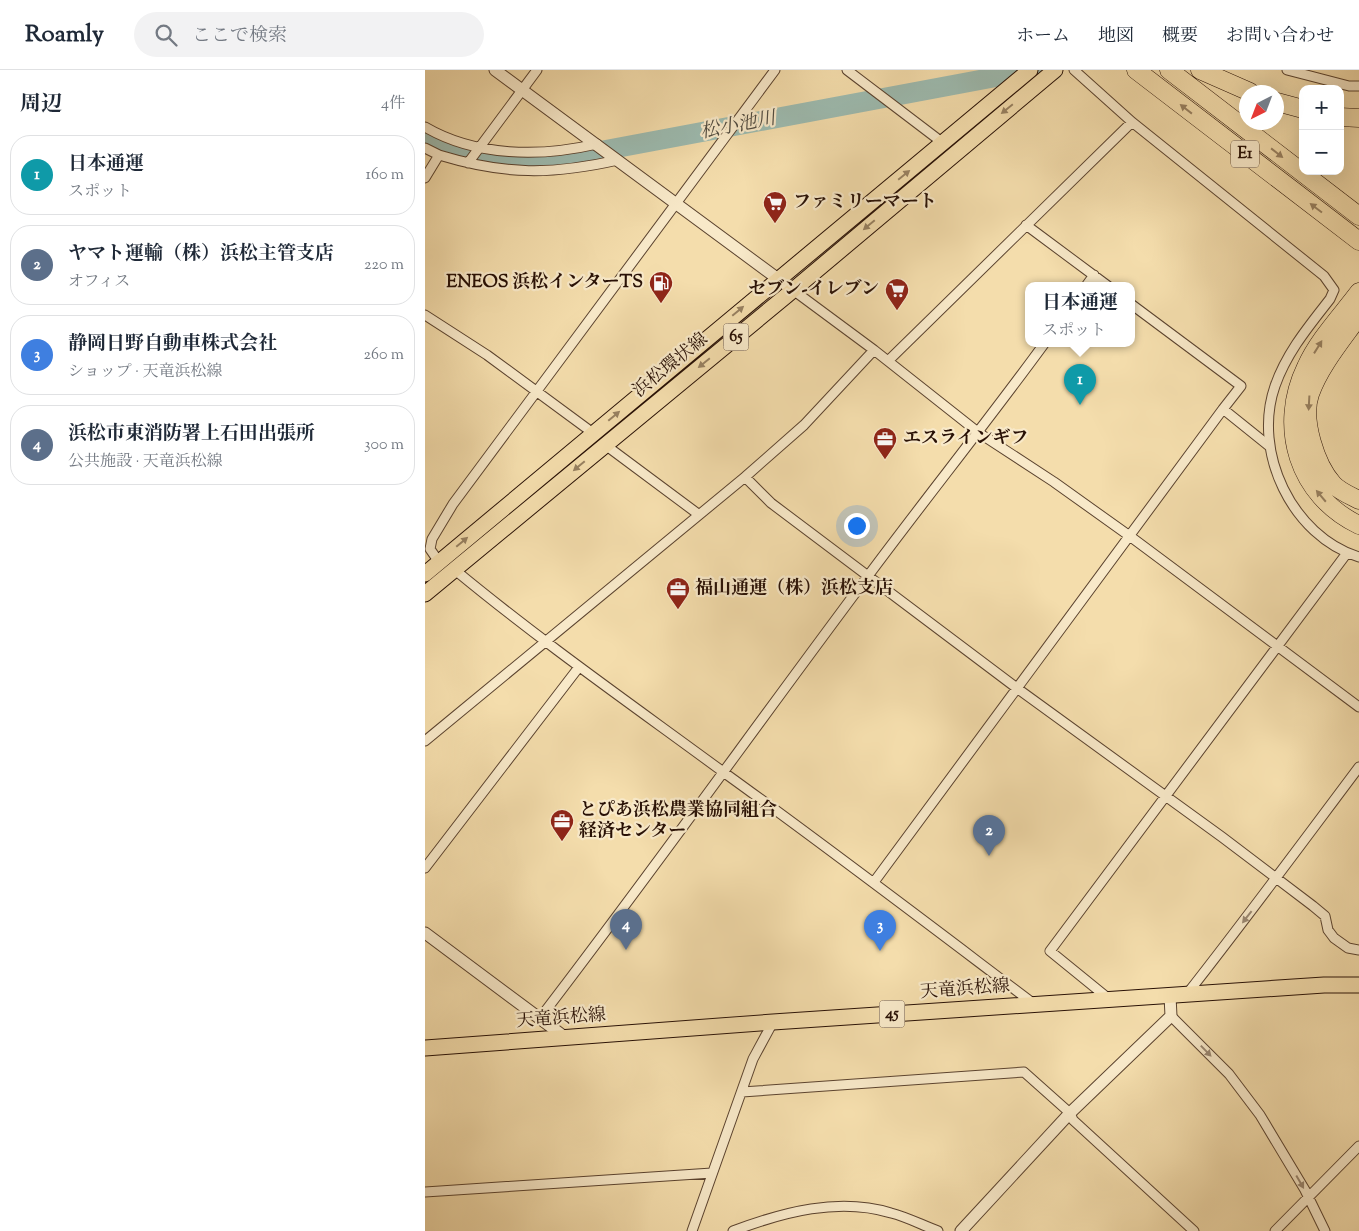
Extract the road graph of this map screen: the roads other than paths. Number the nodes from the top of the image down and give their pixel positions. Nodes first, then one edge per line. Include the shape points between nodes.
1 (495, 70) edge
2 (537, 70) edge
3 (775, 70) edge
4 (847, 70) edge
5 (1136, 70) edge
6 (1169, 70) edge
7 (1200, 70) edge
8 (1287, 70) edge
9 (1076, 73) edge
10 (1050, 74) edge
11 (1024, 75) edge
12 (1359, 86) edge
13 (1239, 87) edge
14 (523, 90) junction
15 (1284, 104) edge
16 (1299, 108) edge
17 (1344, 117) edge
18 (1359, 118) edge
19 (1132, 122) junction
20 (425, 127) edge
21 (943, 143) junction
22 (597, 144) junction
23 (425, 148) edge
24 (480, 148) junction
25 (439, 155) junction
26 (615, 158) junction
27 (468, 163) junction
28 (425, 178) edge
29 (677, 203) junction
30 (1359, 216) edge
31 (1026, 225) junction
32 (1357, 239) edge
33 (1094, 275) junction
34 (777, 279) junction
35 (1089, 282) edge
36 (1103, 282) edge
37 (793, 290) junction
38 (1359, 292) edge
39 (1135, 307) edge
40 (425, 315) edge
41 (1359, 316) edge
42 (1042, 347) edge
43 (874, 350) junction
44 (888, 361) junction
45 (538, 390) junction
46 (1223, 409) junction
47 (593, 433) junction
48 (979, 433) junction
49 (604, 444) junction
50 (1269, 446) junction
51 (745, 477) junction
52 (1359, 500) edge
53 (698, 514) junction
54 (1359, 525) edge
55 (1131, 537) junction
56 (1347, 553) junction
57 (1359, 557) edge
58 (439, 562) junction
59 (455, 570) junction
60 (425, 574) edge
61 (869, 575) junction
62 (425, 594) edge
63 (546, 640) junction
64 (1278, 647) junction
65 (579, 667) junction
66 (1018, 689) junction
67 (1359, 707) edge
68 (425, 741) edge
69 (1359, 767) edge
70 (724, 772) junction
71 (1165, 796) junction
72 (425, 868) edge
73 (1277, 878) junction
74 (874, 882) junction
75 (425, 933) edge
76 (1359, 950) edge
77 (1359, 985) edge
78 (1187, 994) junction
79 (1170, 996) junction
80 (1109, 999) junction
81 (1034, 1004) junction
82 (1171, 1016) junction
83 (540, 1018) junction
84 (773, 1022) junction
85 (566, 1038) junction
86 (425, 1048) edge
87 (742, 1092) junction
88 (1071, 1113) junction
89 (1359, 1146) edge
90 (712, 1173) junction
91 (425, 1192) edge
92 (1309, 1198) junction
93 (692, 1231) edge
94 (733, 1231) edge
95 (938, 1231) edge
96 (961, 1231) edge
97 (1194, 1231) edge
98 (1275, 1231) edge
99 (1325, 1231) edge

1 - 14 street
2 - 14 street
3 - 29 street
4 - 21 street
32 -> 5 highway, E1
6 -> 30 highway, E1
7 - 13 highway
8 - 12 street
9 - 19 street
10 -> 37 main road, 浜松環状線 / 65
11 - 21 main road, 浜松環状線 / 65
14 - 22 street
14 - 24 street
15 - 16 highway
17 - 18 highway
19 - 31 street
19 - 50 street via 1325,276 1334,290 1296,344 1275,386 1269,414
20 - 24 street
34 -> 21 main road, 浜松環状線 / 65
22 - 24 street via 569,151 535,153
22 - 26 street
23 - 25 street
24 - 27 street
25 - 27 street
25 - 28 street
26 - 27 street via 551,171 519,172
26 - 29 street
29 - 34 street
29 - 45 street
31 - 33 street
31 - 44 street
33 - 35 street
33 - 36 street
34 - 37 street
47 -> 34 main road, 浜松環状線 / 65
37 - 43 street
37 -> 49 main road, 浜松環状線 / 65
54 -> 38 highway via 1340,516 1319,496 1304,471 1294,443 1292,422 1295,397 1305,366
39 - 46 street via 1241,386
40 - 45 street
41 -> 52 highway via 1331,355 1309,395 1308,430 1317,460 1334,485
42 - 48 street
43 - 44 street
43 - 51 street via 804,425
44 - 48 street
45 - 47 street
45 - 58 street via 436,531 430,548
46 - 50 street
46 - 55 street
58 -> 47 main road, 浜松環状線 / 65
48 - 55 street
48 - 61 street
49 - 53 street
49 -> 59 main road, 浜松環状線 / 65
50 - 56 street via 1276,471 1292,503 1320,537
51 - 53 street
51 - 61 street via 771,503
53 - 63 street
55 - 64 street
55 - 66 street
56 - 57 street
56 - 64 street
58 - 60 main road, 浜松環状線 / 65
59 - 62 main road, 浜松環状線 / 65
59 - 63 street
61 - 66 street
61 - 70 street
63 - 65 street
63 - 68 street
64 - 67 street
64 - 71 street
65 - 70 street
65 - 72 street
66 - 71 street
66 - 74 street
69 - 73 street
70 - 74 street
70 - 83 street
71 - 73 street
71 - 80 street via 1050,951
73 - 76 street via 1325,916 1328,930 1334,938 1348,948
73 -> 78 street
74 - 81 street
75 - 83 street
77 - 78 main road, 天竜浜松線 / 45
78 - 79 main road, 天竜浜松線 / 45
79 - 80 main road, 天竜浜松線 / 45
79 - 82 street
80 - 81 main road, 天竜浜松線 / 45
81 - 84 main road, 天竜浜松線 / 45
82 - 88 street
82 -> 92 street via 1234,1081 1260,1115
83 - 85 street
84 - 85 main road, 天竜浜松線 / 45
84 - 87 street via 753,1059
85 - 86 main road, 天竜浜松線 / 45
87 - 88 street via 1024,1072
87 - 90 street
88 - 96 street
88 - 97 street via 1073,1120
89 - 92 street
90 - 91 street
90 - 93 street
92 - 98 street
92 - 99 street
94 - 95 street via 765,1219 833,1205 892,1213

